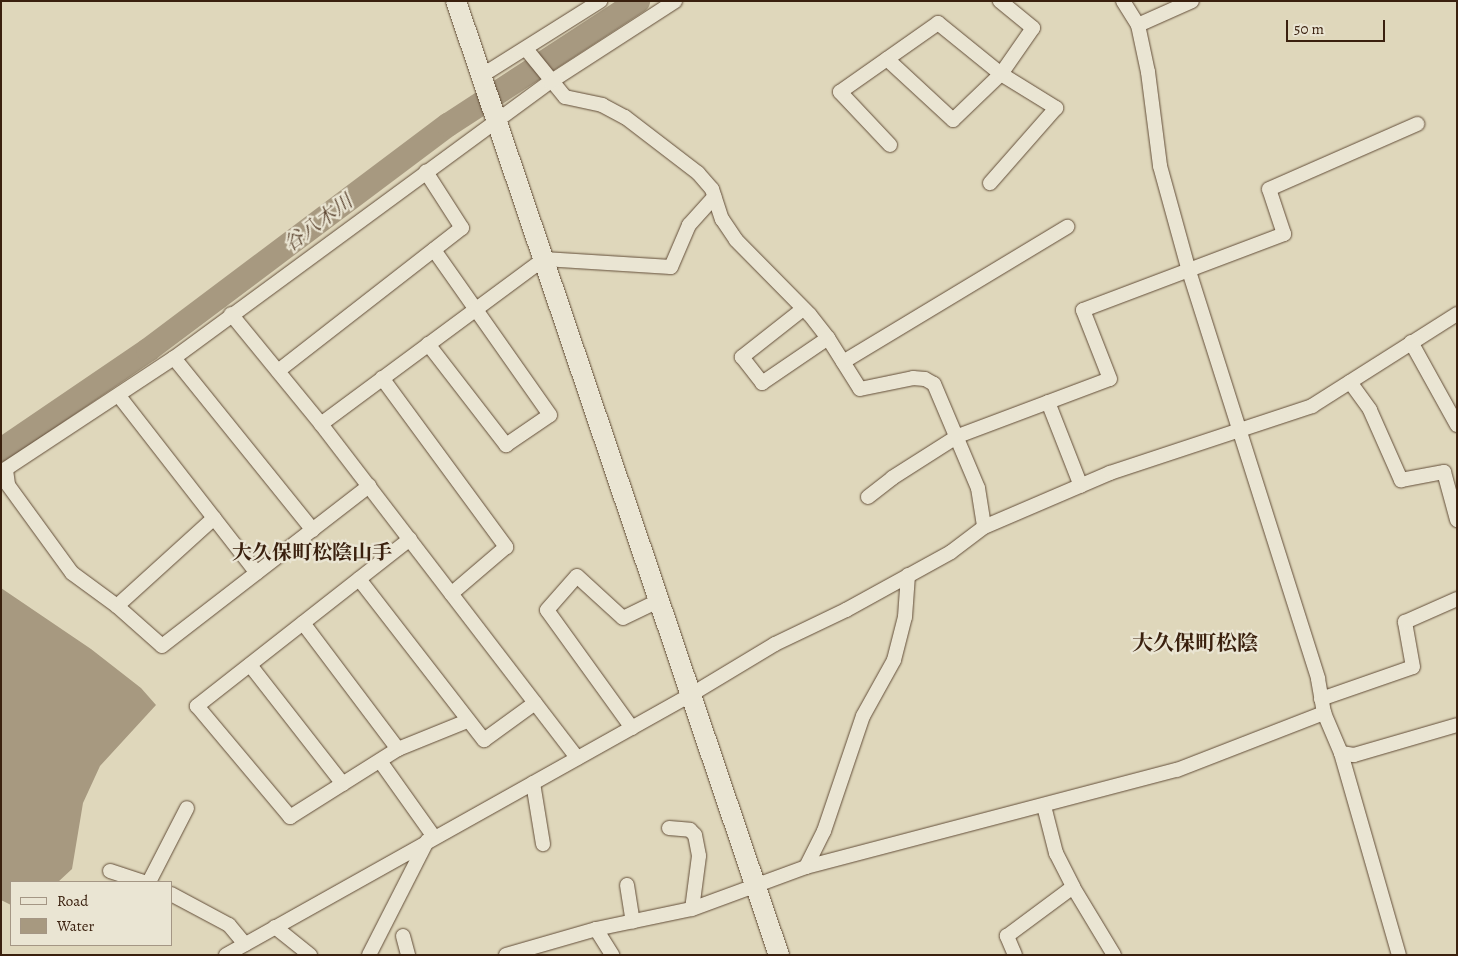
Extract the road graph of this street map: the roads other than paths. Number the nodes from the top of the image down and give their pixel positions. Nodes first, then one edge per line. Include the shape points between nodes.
1 (456, 1) edge
2 (600, 1) edge
3 (675, 1) edge
4 (1000, 1) edge
5 (1122, 1) edge
6 (1192, 1) edge
7 (1138, 25) junction
8 (526, 49) junction
9 (887, 59) junction
10 (1002, 74) junction
11 (481, 76) junction
12 (550, 82) junction
13 (498, 119) junction
14 (1417, 124) dead end
15 (890, 144) dead end
16 (426, 172) junction
17 (990, 183) dead end
18 (714, 196) junction
19 (1067, 227) dead end
20 (434, 250) junction
21 (544, 259) junction
22 (1188, 268) junction
23 (476, 309) junction
24 (803, 309) junction
25 (231, 314) junction
26 (1457, 314) edge
27 (828, 338) junction
28 (1411, 342) junction
29 (428, 344) junction
30 (174, 358) junction
31 (843, 362) junction
32 (278, 371) junction
33 (382, 378) junction
34 (1350, 382) junction
35 (119, 396) junction
36 (1048, 402) junction
37 (321, 424) junction
38 (1457, 425) edge
39 (1239, 432) junction
40 (958, 436) junction
41 (4, 471) edge
42 (369, 486) junction
43 (1081, 486) junction
44 (868, 497) dead end
45 (1456, 517) edge
46 (214, 518) junction
47 (984, 527) junction
48 (313, 530) junction
49 (410, 539) junction
50 (257, 573) junction
51 (908, 575) junction
52 (359, 579) junction
53 (452, 594) junction
54 (1457, 599) edge
55 (660, 600) junction
56 (117, 606) junction
57 (303, 623) junction
58 (250, 665) junction
59 (692, 694) junction
60 (536, 703) junction
61 (1323, 706) junction
62 (467, 721) junction
63 (1457, 725) edge
64 (632, 728) junction
65 (398, 748) junction
66 (1341, 754) junction
67 (577, 758) junction
68 (380, 761) junction
69 (533, 783) junction
70 (343, 784) junction
71 (1044, 806) junction
72 (187, 808) dead end
73 (669, 828) dead end
74 (431, 839) junction
75 (543, 844) dead end
76 (806, 867) junction
77 (110, 871) dead end
78 (140, 881) edge
79 (150, 881) edge
80 (628, 885) dead end
81 (756, 887) junction
82 (1073, 887) junction
83 (172, 895) edge
84 (692, 909) junction
85 (633, 922) junction
86 (275, 927) junction
87 (596, 929) junction
88 (403, 936) dead end
89 (245, 944) junction
90 (226, 955) edge
91 (310, 955) edge
92 (369, 955) edge
93 (408, 955) edge
94 (506, 955) edge
95 (612, 955) edge
96 (779, 955) edge
97 (1015, 955) edge
98 (1114, 955) edge
99 (1399, 955) edge

1 - 11 street
2 - 8 street
3 - 12 street
4 - 10 street via 1033,28
5 - 7 street
6 - 7 street
7 - 22 street via 1148,72 1160,166
8 - 11 street
8 - 12 street
9 - 10 street via 938,23
9 - 10 street via 953,120
9 - 15 street via 840,92
10 - 17 street via 1056,108
11 - 13 street
12 - 13 street
12 - 18 street via 565,97 602,105 625,118 698,173
13 - 16 street
13 - 21 street
14 - 22 street via 1269,189 1284,234
16 - 20 street via 462,228
16 - 25 street
18 - 21 street via 689,225 671,267
18 - 24 street via 722,220 736,240
19 - 31 street
20 - 23 street
20 - 32 street
21 - 23 street
21 - 55 street
22 - 36 street via 1082,310 1110,379
22 - 39 street
23 - 29 street
23 - 29 street via 550,415 506,445
24 - 27 street
24 - 27 street via 742,357 762,383
25 - 30 street
25 - 32 street
26 - 28 street
27 - 31 street
28 - 34 street
28 - 38 street
29 - 33 street
30 - 35 street
30 - 48 street
31 - 40 street via 860,389 913,378 934,384
32 - 37 street
33 - 37 street
33 - 53 street via 506,547
34 - 39 street via 1312,406
34 - 45 street via 1370,410 1401,480 1444,472
35 - 41 street
35 - 46 street
36 - 40 street
36 - 43 street
37 - 42 street
39 - 43 street via 1110,473
39 - 61 street
40 - 44 street
40 - 47 street via 978,488
41 - 56 street via 8,485 72,573
42 - 48 street
42 - 49 street
43 - 47 street
46 - 50 street
46 - 56 street
47 - 51 street via 951,552
48 - 50 street
49 - 52 street
49 - 53 street
50 - 56 street via 162,646
51 - 59 street via 846,610 775,644
51 - 76 street via 905,617 894,660 863,716 824,831
52 - 57 street
52 - 62 street
53 - 60 street
54 - 61 street via 1405,622 1414,667
55 - 59 street
55 - 64 street via 623,618 577,576 547,610
57 - 58 street
57 - 65 street
58 - 70 street
58 - 70 street via 197,706 290,817
59 - 64 street
59 - 81 street
60 - 62 street via 484,740
60 - 67 street
61 - 66 street
61 - 71 street via 1178,770
62 - 65 street
63 - 66 street via 1354,755
64 - 67 street
65 - 68 street
66 - 99 street
67 - 69 street
68 - 70 street
68 - 74 street
69 - 74 street
69 - 75 street
71 - 76 street
71 - 82 street via 1056,853
72 - 79 street
73 - 84 street via 690,830 695,835 700,856
74 - 86 street
74 - 92 street
76 - 81 street
77 - 78 street
80 - 85 street
81 - 84 street
81 - 96 street
82 - 97 street via 1007,936
82 - 98 street
83 - 89 street via 229,925
84 - 85 street
85 - 87 street
86 - 89 street
86 - 91 street
87 - 94 street
87 - 95 street
88 - 93 street
89 - 90 street

